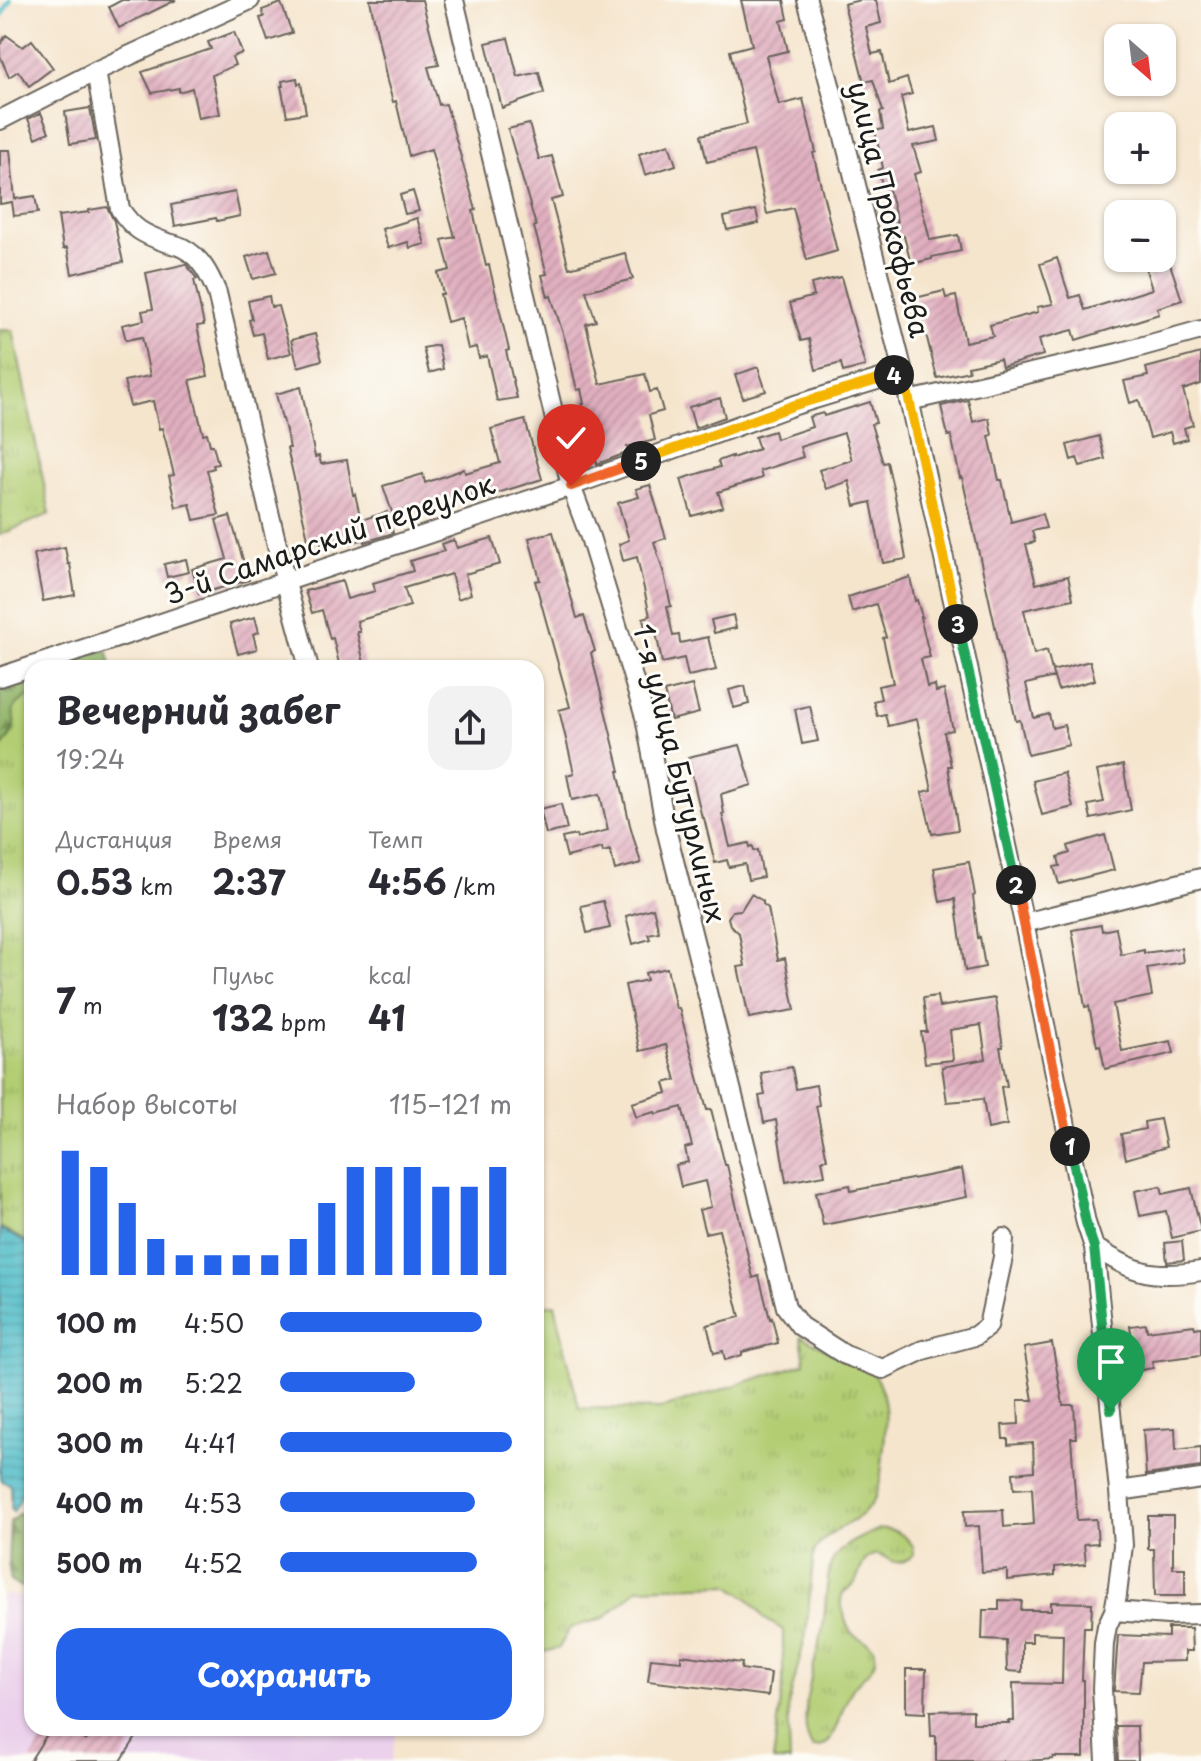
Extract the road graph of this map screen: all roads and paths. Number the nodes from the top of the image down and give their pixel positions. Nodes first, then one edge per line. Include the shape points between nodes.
1 (250, 0) edge
2 (454, 0) edge
3 (807, 0) edge
4 (96, 71) junction
5 (0, 120) edge
6 (1201, 330) edge
7 (903, 372) junction
8 (909, 401) junction
9 (571, 486) junction
10 (286, 583) junction
11 (52, 660) edge
12 (307, 660) edge
13 (24, 669) edge
14 (0, 677) edge
15 (1201, 878) edge
16 (1024, 923) junction
17 (1004, 1238) dead end
18 (1094, 1247) junction
19 (1201, 1271) edge
20 (1201, 1479) edge
21 (1119, 1491) junction
22 (1114, 1611) junction
23 (1201, 1614) edge
24 (1106, 1761) edge

1 - 4 street
2 - 9 street, 1-я улица Бутурлиных
3 - 7 street, улица Прокофьева
4 - 5 street
4 - 10 street via 120,209 137,230 184,248 199,260 217,293
6 - 8 street
7 - 8 street, улица Прокофьева
7 - 9 street, 3-й Самарский переулок
8 - 16 street, улица Прокофьева
9 - 10 street, 3-й Самарский переулок
9 - 17 street, 1-я улица Бутурлиных via 645,717 666,829 786,1307 800,1326 845,1355 883,1369 923,1350 975,1336 988,1326
10 - 11 street, 3-й Самарский переулок
10 - 12 street
13 - 14 street, 3-й Самарский переулок
15 - 16 street
16 - 18 street, улица Прокофьева
18 - 19 street via 1124,1266 1150,1274
18 - 21 street, улица Прокофьева
20 - 21 street
21 - 22 street, улица Прокофьева via 1123,1545
22 - 23 street
22 - 24 street, улица Прокофьева via 1104,1643

